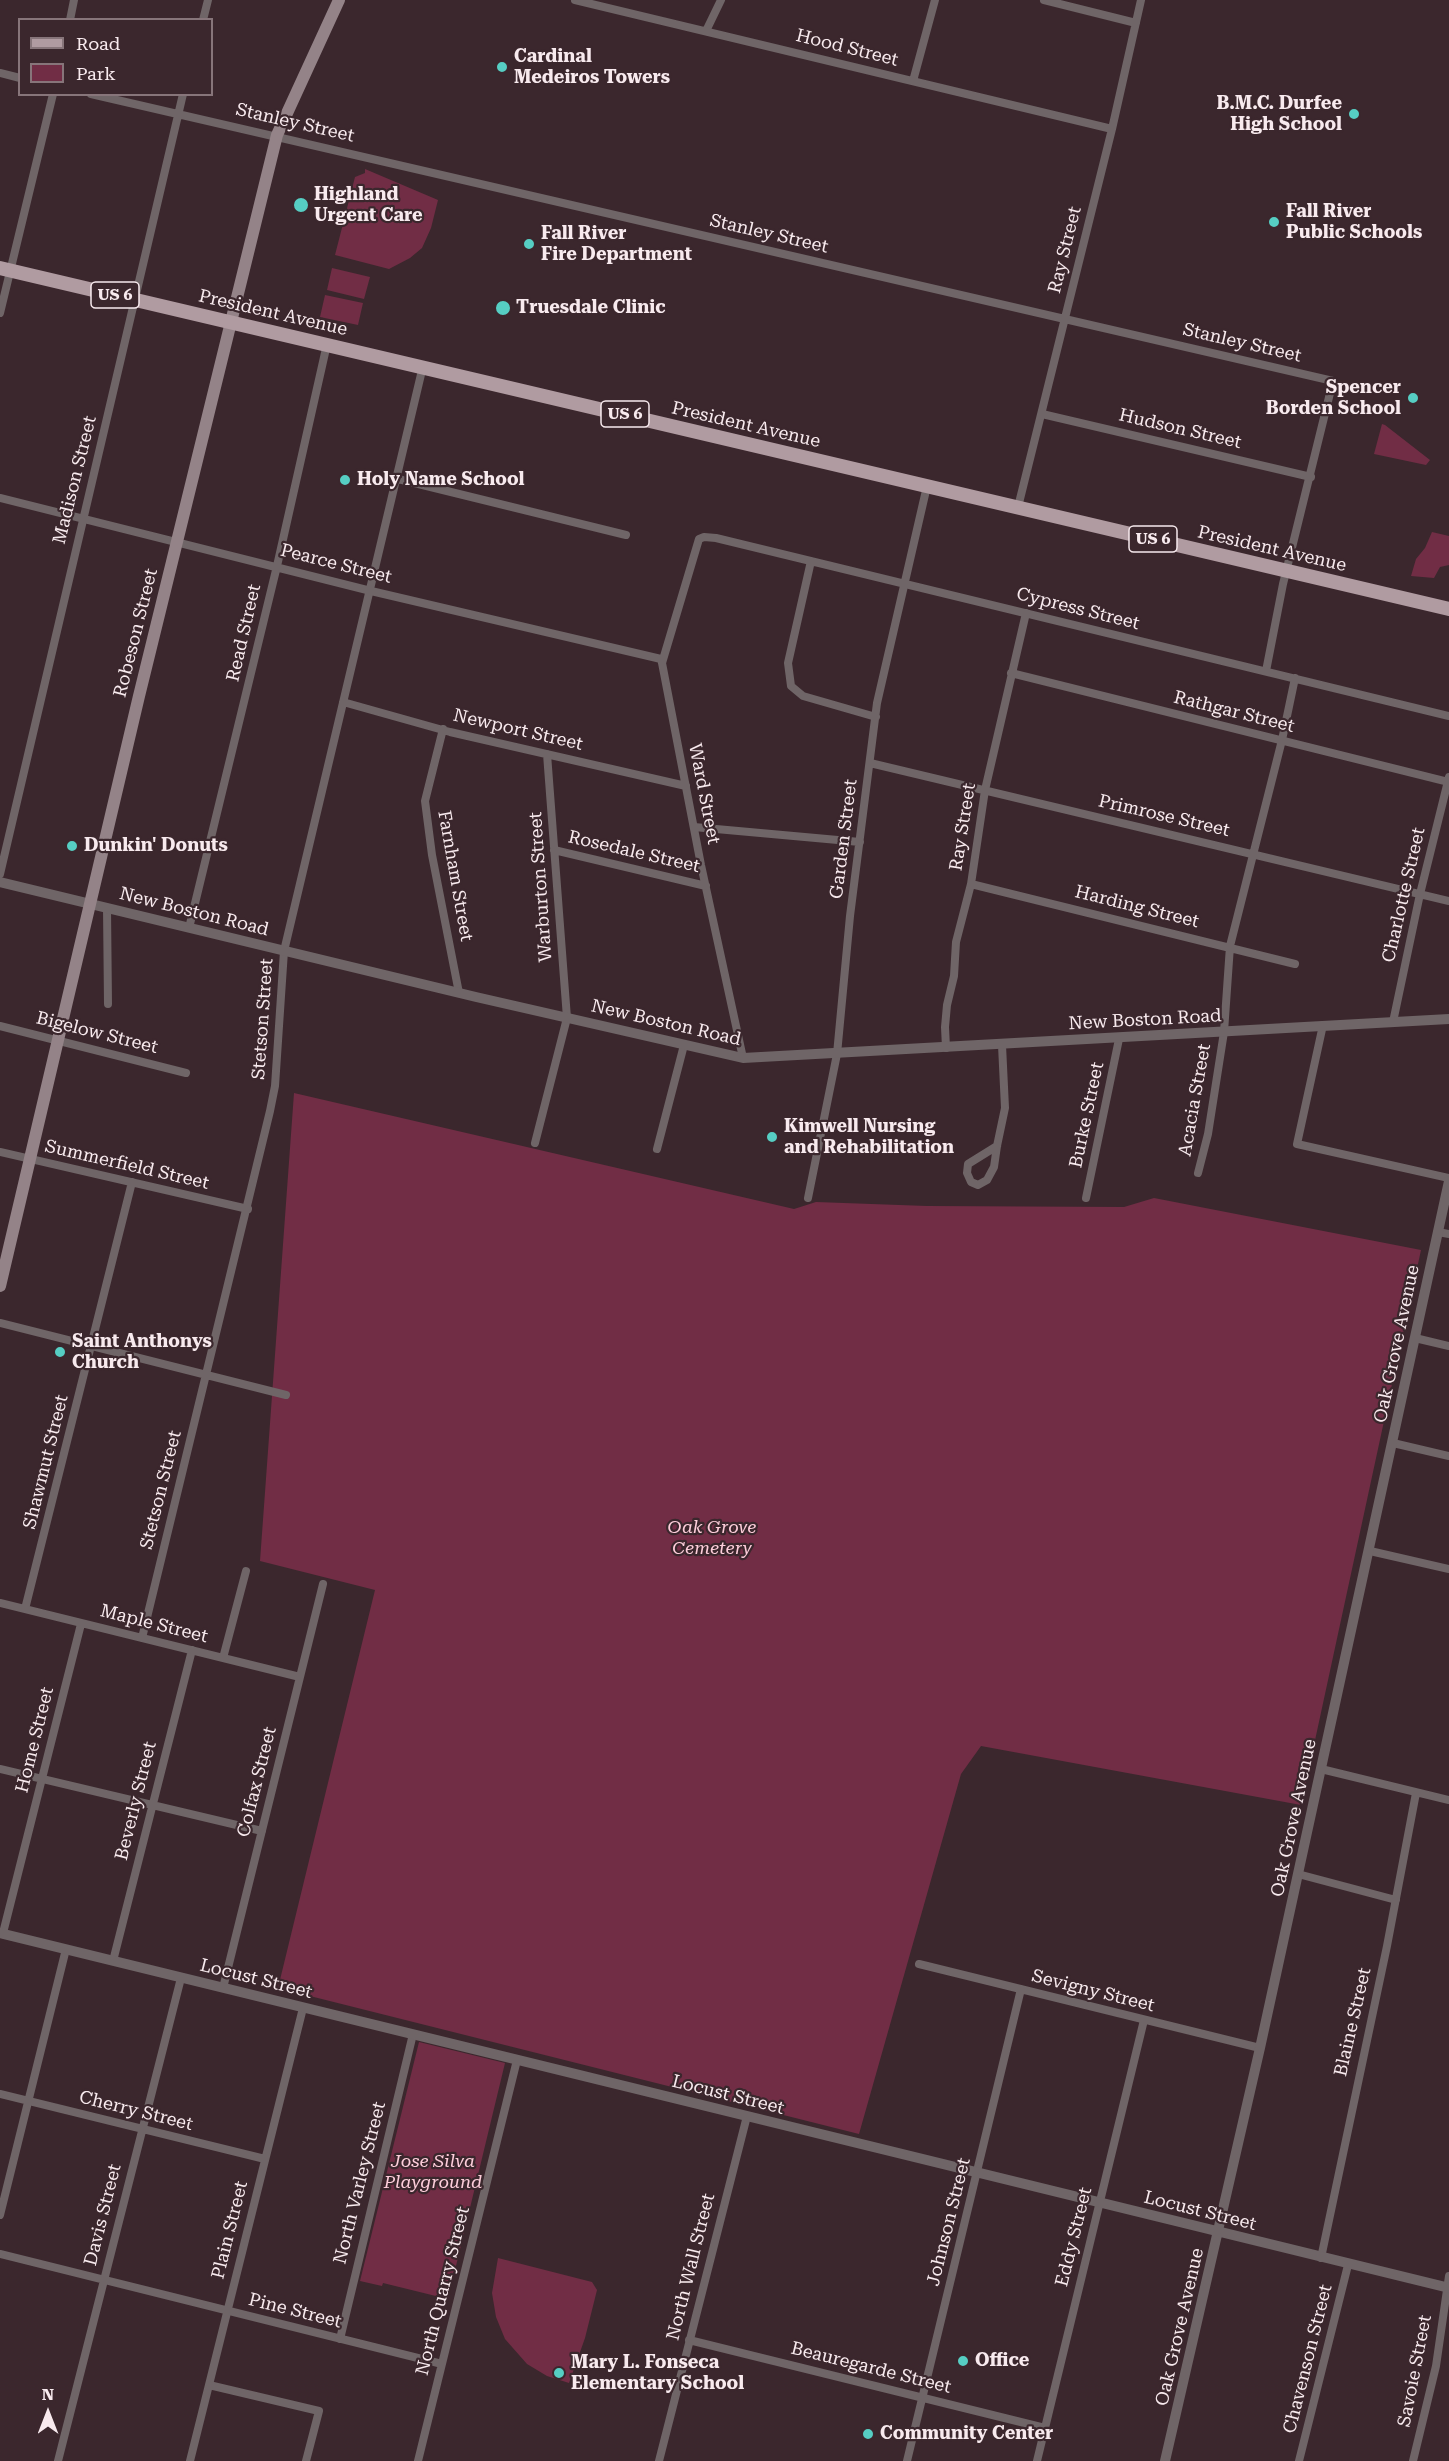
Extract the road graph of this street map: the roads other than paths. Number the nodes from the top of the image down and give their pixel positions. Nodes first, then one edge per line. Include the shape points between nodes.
1 (74, 0) edge
2 (208, 0) edge
3 (339, 0) edge
4 (575, 0) edge
5 (721, 0) edge
6 (935, 0) edge
7 (1044, 0) edge
8 (1141, 0) edge
9 (592, 2) edge
10 (70, 18) edge
11 (203, 18) edge
12 (1136, 23) junction
13 (706, 31) junction
14 (0, 73) edge
15 (18, 78) edge
16 (913, 81) junction
17 (51, 96) edge
18 (100, 96) edge
19 (182, 96) edge
20 (177, 114) junction
21 (1112, 129) junction
22 (277, 135) junction
23 (5, 269) edge
24 (136, 300) junction
25 (0, 313) edge
26 (1064, 320) junction
27 (231, 321) junction
28 (327, 344) junction
29 (423, 366) junction
30 (1042, 414) junction
31 (1311, 477) junction
32 (398, 479) junction
33 (927, 486) junction
34 (0, 498) edge
35 (1018, 507) junction
36 (82, 519) junction
37 (626, 535) dead end
38 (699, 539) joint
39 (178, 542) junction
40 (811, 561) junction
41 (277, 566) junction
42 (1287, 571) junction
43 (904, 584) junction
44 (371, 591) junction
45 (1449, 609) edge
46 (1026, 613) junction
47 (662, 663) junction
48 (1266, 671) junction
49 (1011, 673) junction
50 (1295, 678) junction
51 (343, 702) junction
52 (1449, 716) edge
53 (876, 717) junction
54 (442, 729) junction
55 (1282, 740) junction
56 (547, 754) junction
57 (870, 763) junction
58 (1449, 780) edge
59 (686, 786) junction
60 (985, 790) junction
61 (694, 827) junction
62 (861, 842) junction
63 (554, 850) junction
64 (1252, 854) junction
65 (0, 874) edge
66 (0, 882) edge
67 (970, 884) junction
68 (706, 886) junction
69 (1420, 894) junction
70 (1449, 901) edge
71 (91, 904) junction
72 (107, 908) junction
73 (189, 928) junction
74 (1230, 946) junction
75 (284, 951) junction
76 (1295, 964) dead end
77 (459, 993) junction
78 (108, 1004) dead end
79 (567, 1018) junction
80 (1449, 1019) edge
81 (1393, 1022) junction
82 (1323, 1025) junction
83 (0, 1026) edge
84 (1224, 1032) junction
85 (1119, 1039) junction
86 (59, 1040) junction
87 (684, 1045) junction
88 (1002, 1045) junction
89 (946, 1048) junction
90 (837, 1054) junction
91 (743, 1058) junction
92 (186, 1073) dead end
93 (535, 1143) dead end
94 (997, 1146) junction
95 (657, 1149) dead end
96 (0, 1152) edge
97 (31, 1160) junction
98 (1198, 1173) dead end
99 (1449, 1180) edge
100 (132, 1182) junction
101 (808, 1198) dead end
102 (1086, 1198) dead end
103 (248, 1209) junction
104 (1443, 1233) edge
105 (0, 1286) edge
106 (0, 1323) edge
107 (1415, 1338) junction
108 (1449, 1346) edge
109 (92, 1347) junction
110 (207, 1374) junction
111 (286, 1395) dead end
112 (1393, 1443) junction
113 (1449, 1456) edge
114 (1370, 1551) junction
115 (1449, 1569) edge
116 (246, 1571) dead end
117 (323, 1584) dead end
118 (0, 1603) edge
119 (25, 1609) junction
120 (81, 1624) junction
121 (142, 1638) junction
122 (192, 1650) junction
123 (223, 1658) junction
124 (300, 1677) junction
125 (0, 1769) edge
126 (1321, 1769) junction
127 (42, 1779) junction
128 (1416, 1792) junction
129 (1449, 1800) edge
130 (153, 1804) junction
131 (262, 1831) junction
132 (1298, 1874) junction
133 (1396, 1900) junction
134 (2, 1933) edge
135 (66, 1949) junction
136 (113, 1961) junction
137 (919, 1964) dead end
138 (181, 1978) junction
139 (223, 1988) junction
140 (1021, 1989) junction
141 (303, 2008) junction
142 (1144, 2020) junction
143 (413, 2034) junction
144 (1260, 2048) junction
145 (517, 2060) junction
146 (0, 2094) edge
147 (28, 2101) junction
148 (747, 2116) junction
149 (142, 2129) junction
150 (265, 2159) junction
151 (978, 2174) junction
152 (1100, 2202) junction
153 (0, 2215) edge
154 (1219, 2232) junction
155 (0, 2254) edge
156 (1321, 2258) junction
157 (1348, 2265) junction
158 (1449, 2276) edge
159 (104, 2280) junction
160 (1448, 2288) edge
161 (228, 2311) junction
162 (340, 2339) junction
163 (689, 2340) junction
164 (442, 2364) junction
165 (209, 2385) junction
166 (922, 2398) junction
167 (1045, 2428) junction
168 (58, 2461) edge
169 (190, 2461) edge
170 (306, 2461) edge
171 (418, 2461) edge
172 (659, 2461) edge
173 (907, 2461) edge
174 (1037, 2461) edge
175 (1165, 2461) edge
176 (1299, 2461) edge
177 (1413, 2461) edge

1 - 10 street
2 - 11 street
3 - 22 main road, Robeson Street
4 - 9 street, Hood Street
5 - 13 street
6 - 16 street
7 - 12 street
8 - 12 street, Ray Street
9 - 13 street, Hood Street
12 - 21 street, Ray Street
13 - 16 street, Hood Street
14 - 15 street
16 - 21 street, Hood Street
17 - 23 street
18 - 20 street, Stanley Street
19 - 20 street, Madison Street
20 - 22 street, Stanley Street
20 - 24 street, Madison Street
21 - 26 street, Ray Street
22 - 26 street, Stanley Street
22 - 27 main road, Robeson Street
23 - 24 main road, President Avenue / US 6
23 - 25 street
24 - 27 main road, President Avenue / US 6
24 - 36 street, Madison Street
26 - 30 street, Ray Street
26 - 31 street, Stanley Street via 1333,381
27 - 28 main road, President Avenue / US 6
27 - 39 main road, Robeson Street
28 - 29 main road, President Avenue / US 6
28 - 41 street, Read Street
29 - 32 street, Stetson Street
29 - 33 main road, President Avenue / US 6
30 - 31 street, Hudson Street
30 - 35 street, Ray Street
31 - 42 street
32 - 37 street
32 - 44 street, Stetson Street
33 - 35 main road, President Avenue / US 6
33 - 43 street, Garden Street
34 - 36 street, Pearce Street
35 - 42 main road, President Avenue / US 6
36 - 39 street, Pearce Street
36 - 65 street, Madison Street
38 - 40 street, Cypress Street via 711,537
38 - 47 street, Ward Street
39 - 41 street, Pearce Street
39 - 71 main road, Robeson Street
40 - 43 street, Cypress Street
40 - 53 street via 788,663 791,686 803,696
41 - 44 street, Pearce Street
41 - 73 street, Read Street
42 - 45 main road, President Avenue / US 6
42 - 48 street
43 - 46 street, Cypress Street
43 - 53 street, Garden Street
44 - 47 street, Pearce Street via 661,659
44 - 51 street, Stetson Street
46 - 48 street, Cypress Street
46 - 49 street, Ray Street
47 - 59 street, Ward Street
48 - 50 street, Cypress Street
49 - 55 street, Rathgar Street
49 - 60 street, Ray Street
50 - 52 street, Cypress Street
50 - 55 street, Acacia Street
51 - 54 street, Newport Street
51 - 75 street, Stetson Street
53 - 57 street, Garden Street
54 - 56 street, Newport Street
54 - 77 street, Farnham Street via 425,801
55 - 58 street, Rathgar Street
55 - 64 street, Acacia Street
56 - 59 street, Newport Street
56 - 63 street, Warburton Street
57 - 60 street, Primrose Street
57 - 62 street, Garden Street
58 - 69 street, Charlotte Street
59 - 61 street, Ward Street
60 - 64 street, Primrose Street
60 - 67 street, Ray Street
61 - 62 street
61 - 68 street, Ward Street
62 - 90 street, Garden Street
63 - 68 street, Rosedale Street
63 - 79 street, Warburton Street
64 - 69 street, Primrose Street
64 - 74 street, Acacia Street
66 - 71 street, New Boston Road
67 - 74 street, Harding Street
67 - 89 street, Ray Street via 956,942 947,1005
68 - 91 street, Ward Street
69 - 70 street, Primrose Street
69 - 81 street, Charlotte Street
71 - 72 street, New Boston Road
71 - 86 main road, Robeson Street
72 - 73 street, New Boston Road
72 - 78 street
73 - 75 street, New Boston Road
74 - 76 street, Harding Street
74 - 84 street, Acacia Street
75 - 77 street, New Boston Road
75 - 103 street, Stetson Street via 274,1086
77 - 79 street, New Boston Road
79 - 87 street, New Boston Road
79 - 93 street, Warburton Street
80 - 81 street, New Boston Road
81 - 82 street, New Boston Road
82 - 84 street, New Boston Road
82 - 99 street via 1297,1144
83 - 86 street, Bigelow Street
84 - 85 street, New Boston Road
84 - 98 street, Acacia Street
85 - 88 street, New Boston Road
85 - 102 street, Burke Street
86 - 92 street, Bigelow Street
86 - 97 main road, Robeson Street
87 - 91 street, New Boston Road
87 - 95 street
88 - 89 street, New Boston Road
88 - 94 street via 1005,1108
89 - 90 street, New Boston Road
90 - 91 street, New Boston Road
90 - 101 street, Garden Street
94 - 94 street via 994,1167 987,1180 978,1185 971,1182 968,1164
96 - 97 street, Summerfield Street
97 - 100 street, Summerfield Street
97 - 105 main road, Robeson Street
99 - 104 street, Oak Grove Avenue
100 - 103 street, Summerfield Street
100 - 109 street, Shawmut Street
103 - 110 street, Stetson Street
104 - 107 street, Oak Grove Avenue
106 - 109 street
107 - 108 street
107 - 112 street, Oak Grove Avenue
109 - 110 street
109 - 119 street, Shawmut Street
110 - 111 street
110 - 121 street, Stetson Street
112 - 113 street
112 - 114 street, Oak Grove Avenue
114 - 115 street
114 - 126 street, Oak Grove Avenue
116 - 123 street
117 - 124 street, Colfax Street
118 - 119 street, Maple Street
119 - 120 street, Maple Street
120 - 121 street, Maple Street
120 - 127 street, Home Street
121 - 122 street, Maple Street
122 - 123 street, Maple Street
122 - 130 street, Beverly Street
123 - 124 street, Maple Street
124 - 131 street, Colfax Street
125 - 127 street
126 - 128 street
126 - 132 street, Oak Grove Avenue
127 - 130 street
127 - 134 street, Home Street
128 - 129 street
128 - 133 street, Blaine Street
130 - 131 street
130 - 136 street, Beverly Street
131 - 139 street, Colfax Street
132 - 133 street
132 - 144 street, Oak Grove Avenue
133 - 156 street, Blaine Street
134 - 135 street, Locust Street
135 - 136 street, Locust Street
135 - 147 street
136 - 138 street, Locust Street
137 - 140 street, Sevigny Street
138 - 139 street, Locust Street
138 - 149 street, Davis Street
139 - 141 street, Locust Street
140 - 142 street, Sevigny Street
140 - 151 street, Johnson Street
141 - 143 street, Locust Street
141 - 150 street, Plain Street
142 - 144 street, Sevigny Street
142 - 152 street, Eddy Street
143 - 145 street, Locust Street
143 - 162 street, North Varley Street
144 - 154 street, Oak Grove Avenue
145 - 148 street, Locust Street
145 - 164 street, North Quarry Street
146 - 147 street, Cherry Street
147 - 149 street, Cherry Street
147 - 153 street
148 - 151 street, Locust Street
148 - 163 street, North Wall Street
149 - 150 street, Cherry Street
149 - 159 street, Davis Street
150 - 161 street, Plain Street
151 - 152 street, Locust Street
151 - 166 street, Johnson Street
152 - 154 street, Locust Street
152 - 167 street, Eddy Street
154 - 156 street, Locust Street
154 - 175 street, Oak Grove Avenue
155 - 159 street, Pine Street
156 - 157 street, Locust Street
157 - 160 street, Locust Street
157 - 176 street, Chavenson Street
158 - 160 street, Savoie Street
159 - 161 street, Pine Street
159 - 168 street, Davis Street
160 - 177 street, Savoie Street via 1436,2366
161 - 162 street, Pine Street
161 - 165 street, Plain Street
162 - 164 street, Pine Street
163 - 166 street, Beauregarde Street
163 - 172 street, North Wall Street
164 - 171 street, North Quarry Street
165 - 169 street, Plain Street
165 - 170 street via 319,2411
166 - 167 street, Beauregarde Street
166 - 173 street, Johnson Street
167 - 174 street, Eddy Street

